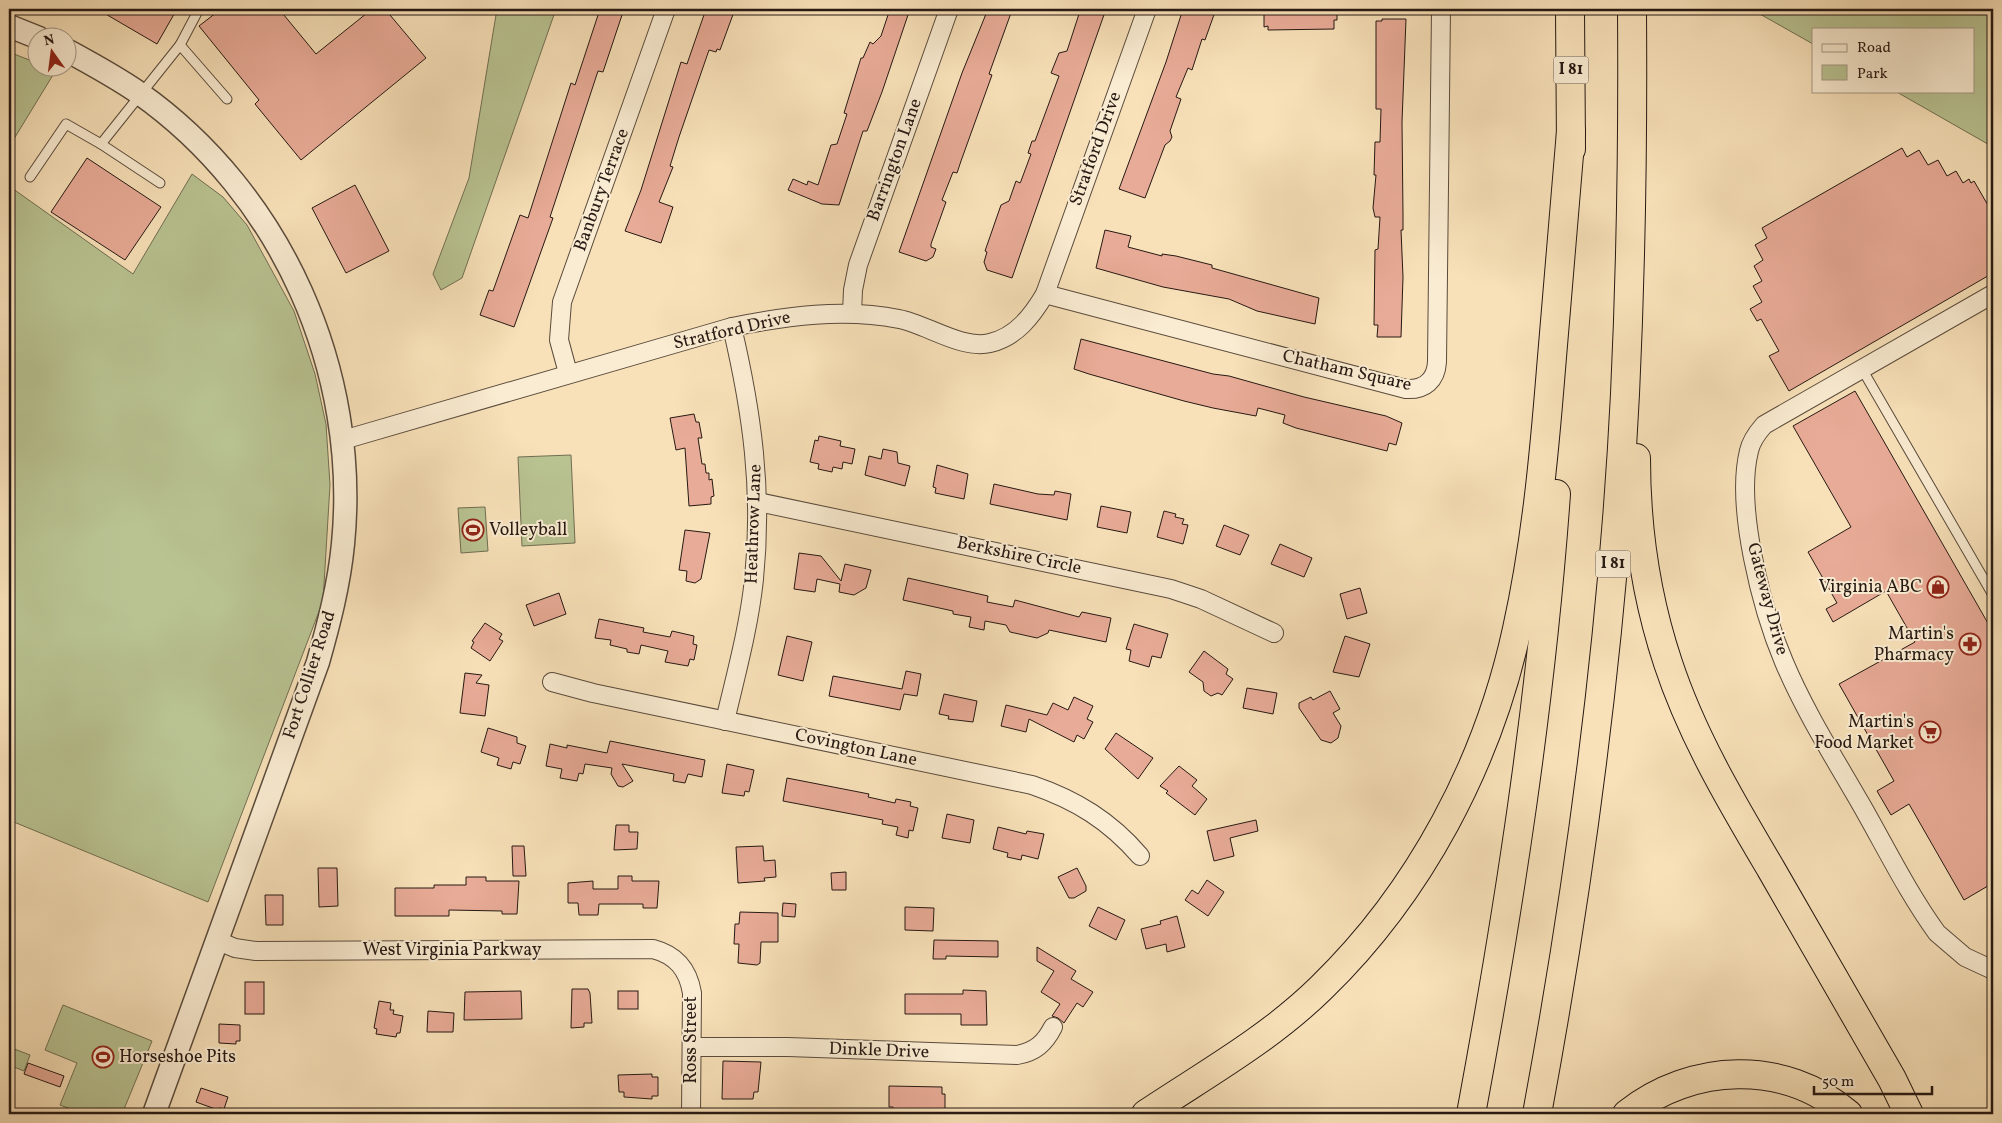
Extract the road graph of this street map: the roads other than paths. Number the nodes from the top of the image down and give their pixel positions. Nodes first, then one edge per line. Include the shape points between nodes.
1 (199, 9) edge
2 (666, 9) edge
3 (949, 9) edge
4 (1147, 9) edge
5 (1441, 9) edge
6 (1570, 9) edge
7 (1632, 9) edge
8 (9, 26) edge
9 (28, 34) edge
10 (180, 45) junction
11 (78, 57) edge
12 (139, 93) junction
13 (227, 99) dead end
14 (1633, 124) junction
15 (1571, 131) junction
16 (101, 144) junction
17 (30, 177) dead end
18 (160, 183) dead end
19 (1045, 294) junction
20 (1993, 294) edge
21 (852, 313) junction
22 (732, 327) junction
23 (1862, 369) junction
24 (568, 373) junction
25 (343, 440) junction
26 (758, 502) junction
27 (1993, 595) edge
28 (1274, 633) dead end
29 (552, 682) dead end
30 (725, 721) junction
31 (1140, 856) dead end
32 (218, 941) junction
33 (1991, 966) edge
34 (683, 967) joint
35 (1054, 1027) dead end
36 (692, 1047) junction
37 (154, 1114) edge
38 (691, 1114) edge
39 (1146, 1114) edge
40 (1471, 1114) edge
41 (1538, 1114) edge
42 (1627, 1114) edge
43 (1848, 1114) edge
44 (1909, 1114) edge

1 - 10 lane
2 - 24 street, Banbury Terrace via 562,302 559,340
3 - 21 street, Barrington Lane via 858,264
4 - 19 street, Stratford Drive
5 - 19 street, Chatham Square via 1437,362 1428,384 1406,389
6 - 15 highway, I 81
7 - 14 highway, I 81
8 - 9 street
10 - 12 lane
10 - 13 lane
11 - 12 street, Fort Collier Road
12 - 16 lane
12 - 25 street, Fort Collier Road via 175,122 224,172 278,245 296,278 320,337
14 - 41 highway, I 81 via 1625,396 1608,616 1592,766 1566,951
14 - 44 highway via 1636,476 1646,574 1655,619 1680,698 1725,790 1892,1079
15 - 39 highway via 1544,460 1531,550 1506,671 1490,723 1466,781 1441,832 1405,889 1353,956 1320,990 1253,1045
15 - 40 highway, I 81 via 1563,388 1552,551 1536,711 1523,810
16 - 17 lane via 66,124
16 - 18 lane
19 - 21 street, Stratford Drive via 1022,326 989,344 962,342 899,319
20 - 23 street, Gateway Drive
21 - 22 street, Stratford Drive via 778,318
22 - 24 street, Stratford Drive
22 - 26 street, Heathrow Lane via 752,419
23 - 27 lane
23 - 33 street, Gateway Drive via 1781,414 1756,434 1749,450 1746,471 1750,534 1756,566 1774,634 1799,693 1926,918 1950,946
24 - 25 street, Stratford Drive
25 - 32 street, Fort Collier Road via 344,534 331,618
26 - 28 street, Berkshire Circle via 1170,589 1201,599
26 - 30 street, Heathrow Lane via 752,590
29 - 30 street, Covington Lane
30 - 31 street, Covington Lane via 1032,785 1059,794 1095,814
32 - 34 street, West Virginia Parkway via 256,951 653,949 672,956
32 - 37 street, Fort Collier Road
34 - 36 street, Ross Street via 692,993
35 - 36 street, Dinkle Drive via 1039,1047 1018,1055
36 - 38 street, Ross Street
42 - 43 highway via 1656,1094 1679,1084 1734,1073 1764,1075 1790,1082 1819,1094

